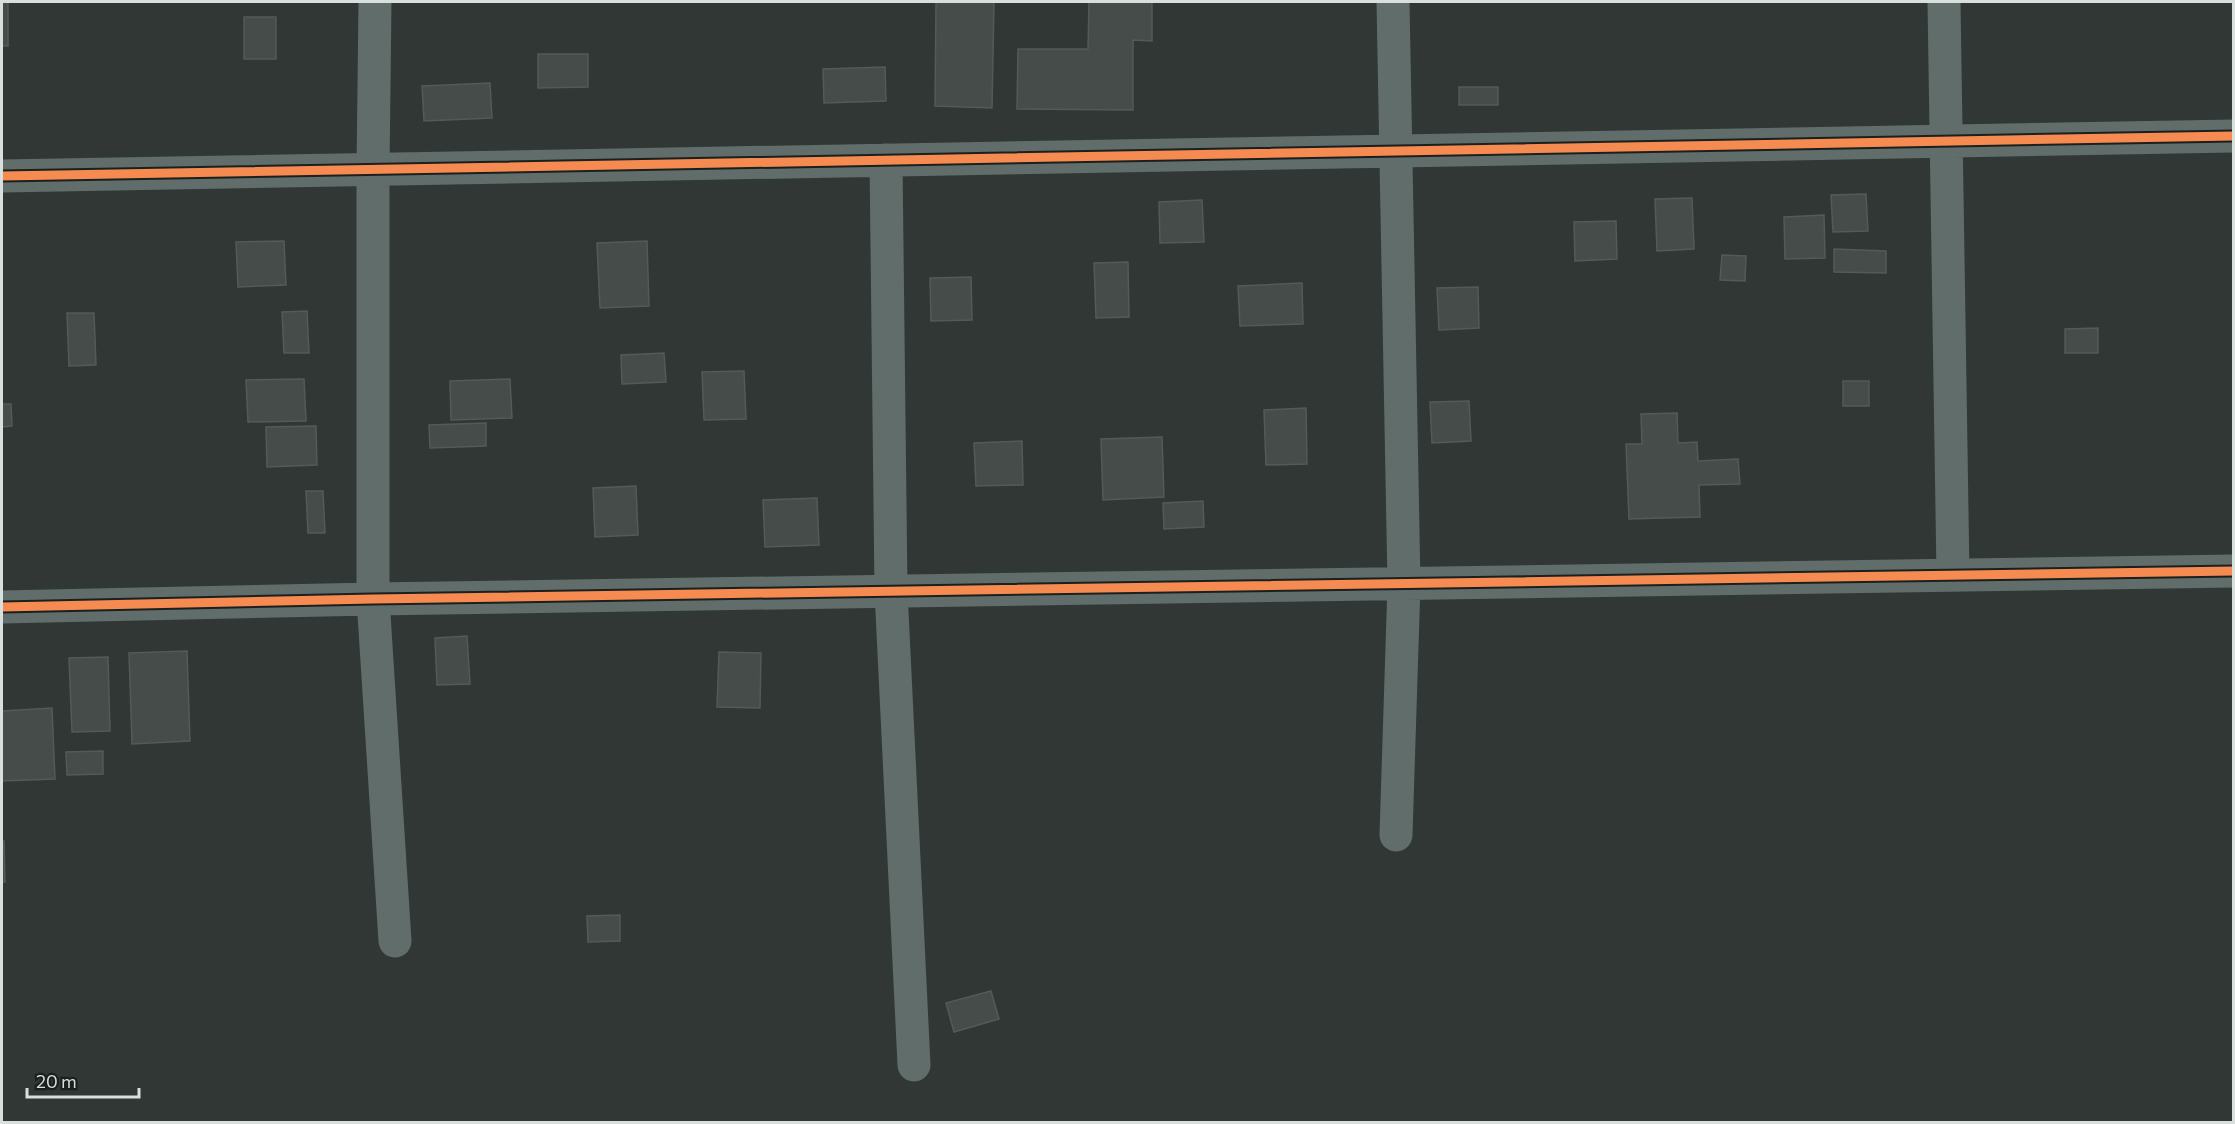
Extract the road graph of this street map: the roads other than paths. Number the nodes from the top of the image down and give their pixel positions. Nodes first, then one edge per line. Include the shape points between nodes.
1 (375, 2) edge
2 (1393, 2) edge
3 (1944, 2) edge
4 (2234, 136) edge
5 (1946, 141) junction
6 (1396, 152) junction
7 (886, 160) junction
8 (373, 170) junction
9 (2, 176) edge
10 (2234, 571) edge
11 (1953, 575) junction
12 (1404, 584) junction
13 (891, 591) junction
14 (373, 599) junction
15 (2, 607) edge
16 (1396, 835) dead end
17 (395, 941) dead end
18 (914, 1065) dead end

1 - 8 street
2 - 6 street
3 - 5 street
4 - 5 street
5 - 6 street
5 - 11 street
6 - 7 street
6 - 12 street
7 - 8 street
7 - 13 street
8 - 9 street
8 - 14 street
10 - 11 street
11 - 12 street
12 - 13 street
12 - 16 street
13 - 14 street
13 - 18 street
14 - 15 street
14 - 17 street

